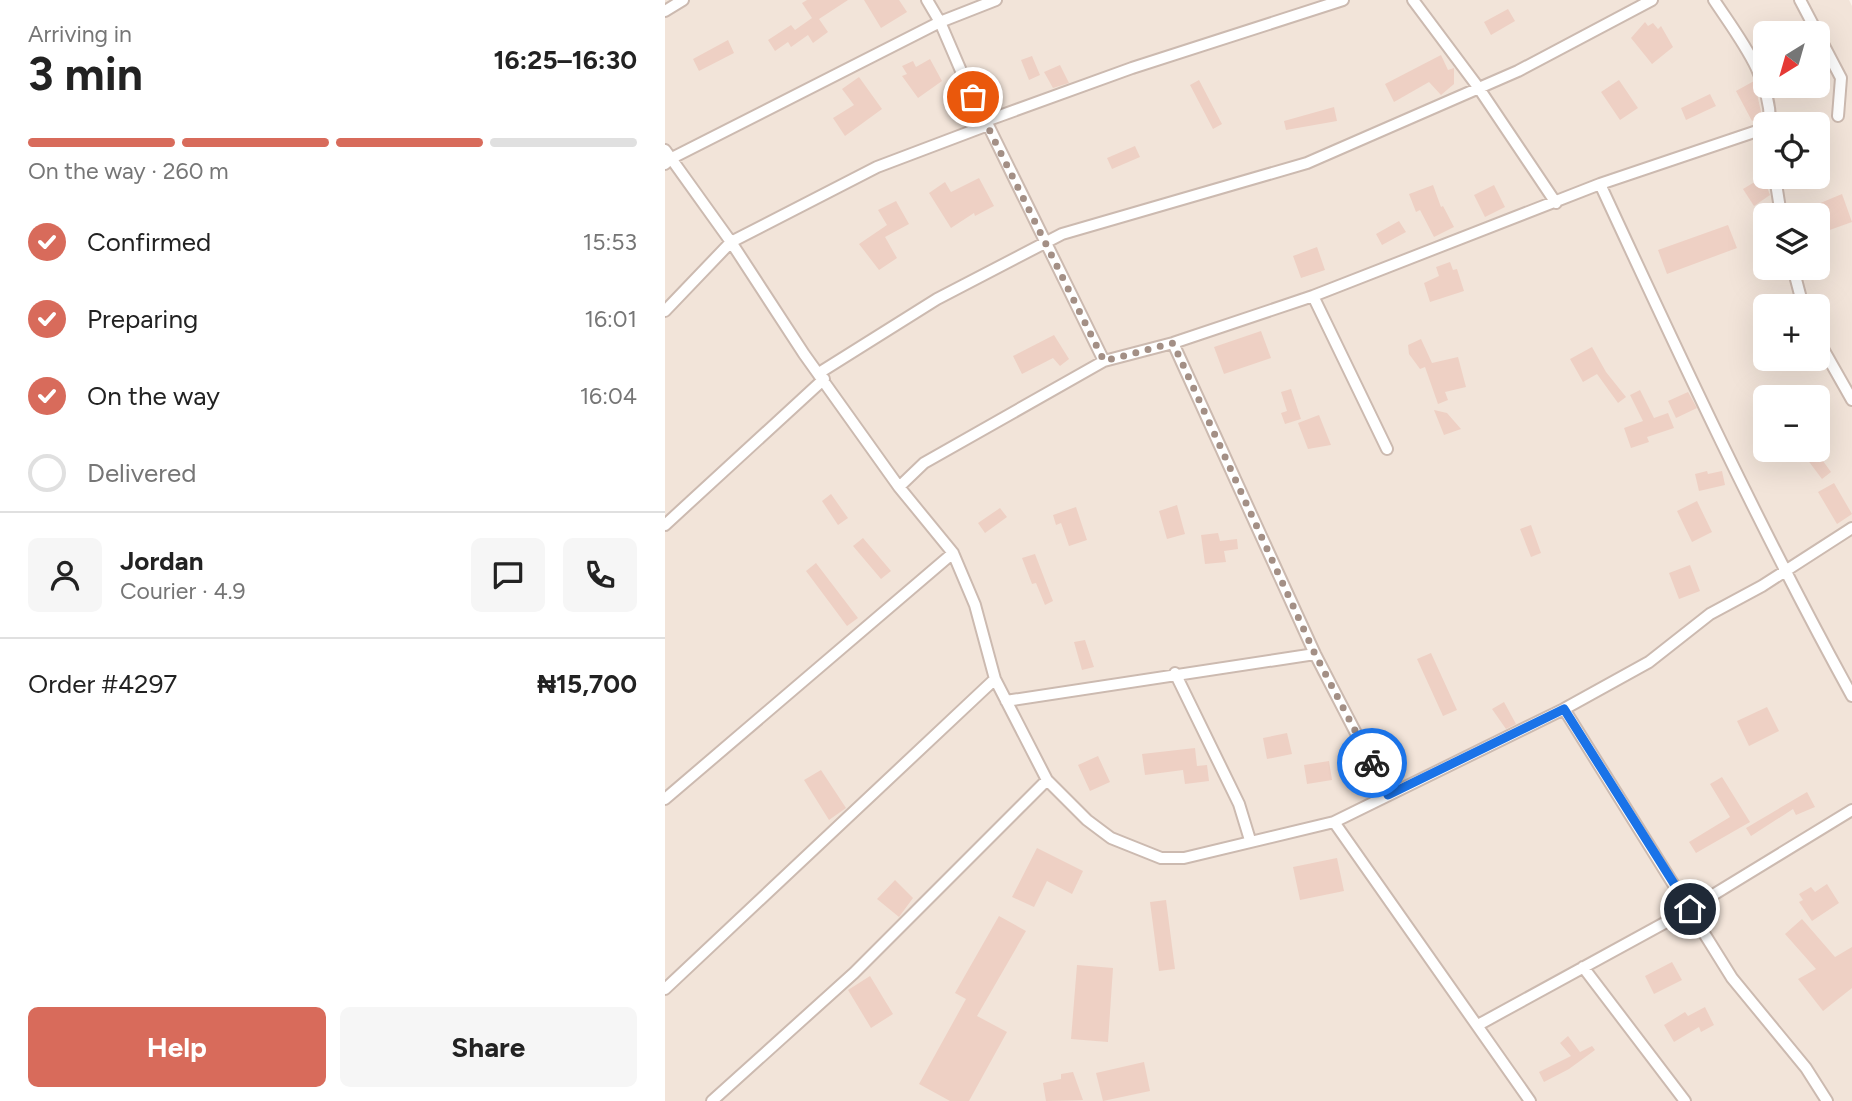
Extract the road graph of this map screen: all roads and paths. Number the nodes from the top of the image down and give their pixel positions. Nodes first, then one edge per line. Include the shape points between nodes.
1 (683, 0) edge
2 (927, 0) edge
3 (996, 0) edge
4 (1343, 0) edge
5 (1413, 0) edge
6 (1652, 0) edge
7 (1714, 0) edge
8 (1800, 0) edge
9 (665, 11) edge
10 (940, 22) junction
11 (1478, 87) junction
12 (1770, 112) edge
13 (1837, 116) dead end
14 (986, 124) junction
15 (1753, 132) edge
16 (667, 157) edge
17 (1600, 184) junction
18 (1556, 203) junction
19 (731, 242) junction
20 (1047, 243) junction
21 (1313, 296) junction
22 (665, 311) edge
23 (1173, 343) junction
24 (1104, 361) junction
25 (1830, 361) edge
26 (821, 376) junction
27 (1852, 400) edge
28 (1387, 449) dead end
29 (899, 487) junction
30 (665, 525) edge
31 (1852, 528) edge
32 (953, 553) junction
33 (1784, 572) junction
34 (1315, 654) junction
35 (1175, 673) junction
36 (995, 678) junction
37 (1852, 696) edge
38 (1006, 701) junction
39 (1564, 709) junction
40 (1048, 780) junction
41 (1388, 795) junction
42 (665, 799) edge
43 (1852, 810) edge
44 (1334, 822) junction
45 (1250, 840) junction
46 (1690, 909) junction
47 (1583, 967) junction
48 (665, 989) edge
49 (1478, 1025) junction
50 (712, 1101) edge
51 (1529, 1101) edge
52 (1685, 1101) edge
53 (1827, 1101) edge

1 - 9 street
2 - 10 street
3 - 10 street
4 - 14 street via 1132,68
5 - 11 street
6 - 11 street via 1518,71
7 - 12 street via 1752,58
8 - 13 street via 1840,78
10 - 14 street
10 - 16 street
11 - 18 street
11 - 20 street via 1307,163 1062,234
14 - 19 street via 877,167
14 - 20 street
15 - 17 street
16 - 19 street
17 - 18 street
17 - 33 street
18 - 21 street
19 - 22 street
19 - 26 street
20 - 24 street
20 - 26 street via 937,299
21 - 23 street
21 - 28 street
23 - 24 street
23 - 34 street
24 - 29 street via 924,463
25 - 27 street
26 - 29 street
26 - 30 street
29 - 32 street
31 - 33 street
32 - 36 street via 975,605
32 - 42 street
33 - 37 street
33 - 39 street via 1710,614 1649,662
34 - 35 street
34 - 41 street
35 - 38 street
35 - 45 street via 1239,804
36 - 38 street
36 - 48 street
38 - 40 street
39 - 41 street
39 - 46 street
40 - 45 street via 1111,838 1161,858 1184,858
40 - 50 street via 854,974
41 - 44 street
43 - 46 street
44 - 45 street
44 - 49 street
46 - 47 street
46 - 53 street via 1732,978 1806,1068
47 - 49 street
47 - 52 street
49 - 51 street

